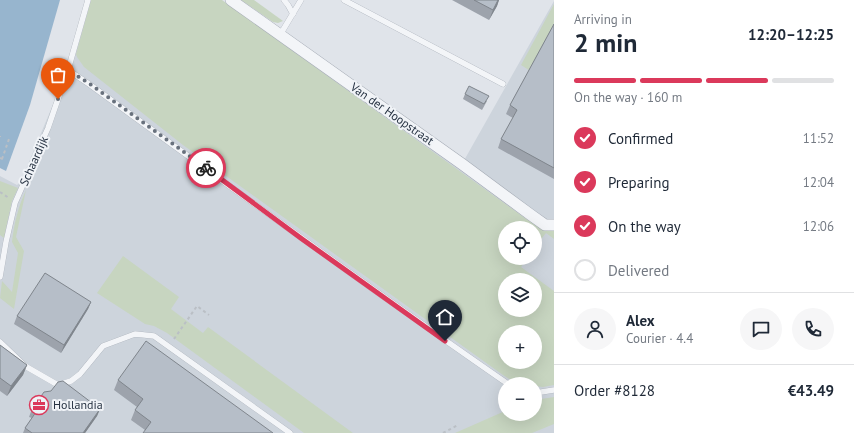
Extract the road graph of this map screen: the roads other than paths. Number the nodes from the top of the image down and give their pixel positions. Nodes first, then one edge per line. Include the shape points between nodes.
1 (88, 0) edge
2 (231, 0) edge
3 (284, 0) edge
4 (301, 0) edge
5 (344, 0) edge
6 (293, 14) junction
7 (280, 35) junction
8 (68, 70) junction
9 (503, 84) dead end
10 (554, 225) edge
11 (0, 278) edge
12 (0, 342) edge
13 (498, 377) edge
14 (554, 390) edge
15 (542, 392) edge
16 (290, 433) edge

1 - 8 lane, Schaardijk
2 - 7 street, Van der Hoopstraat
3 - 6 lane
4 - 6 lane
5 - 9 lane
6 - 7 lane
7 - 10 street, Van der Hoopstraat via 531,215 546,225
8 - 11 lane, Schaardijk via 48,128 15,203
8 - 13 lane
12 - 16 lane via 25,366 58,385 71,381 80,374 103,346 135,334 154,336
14 - 15 lane

